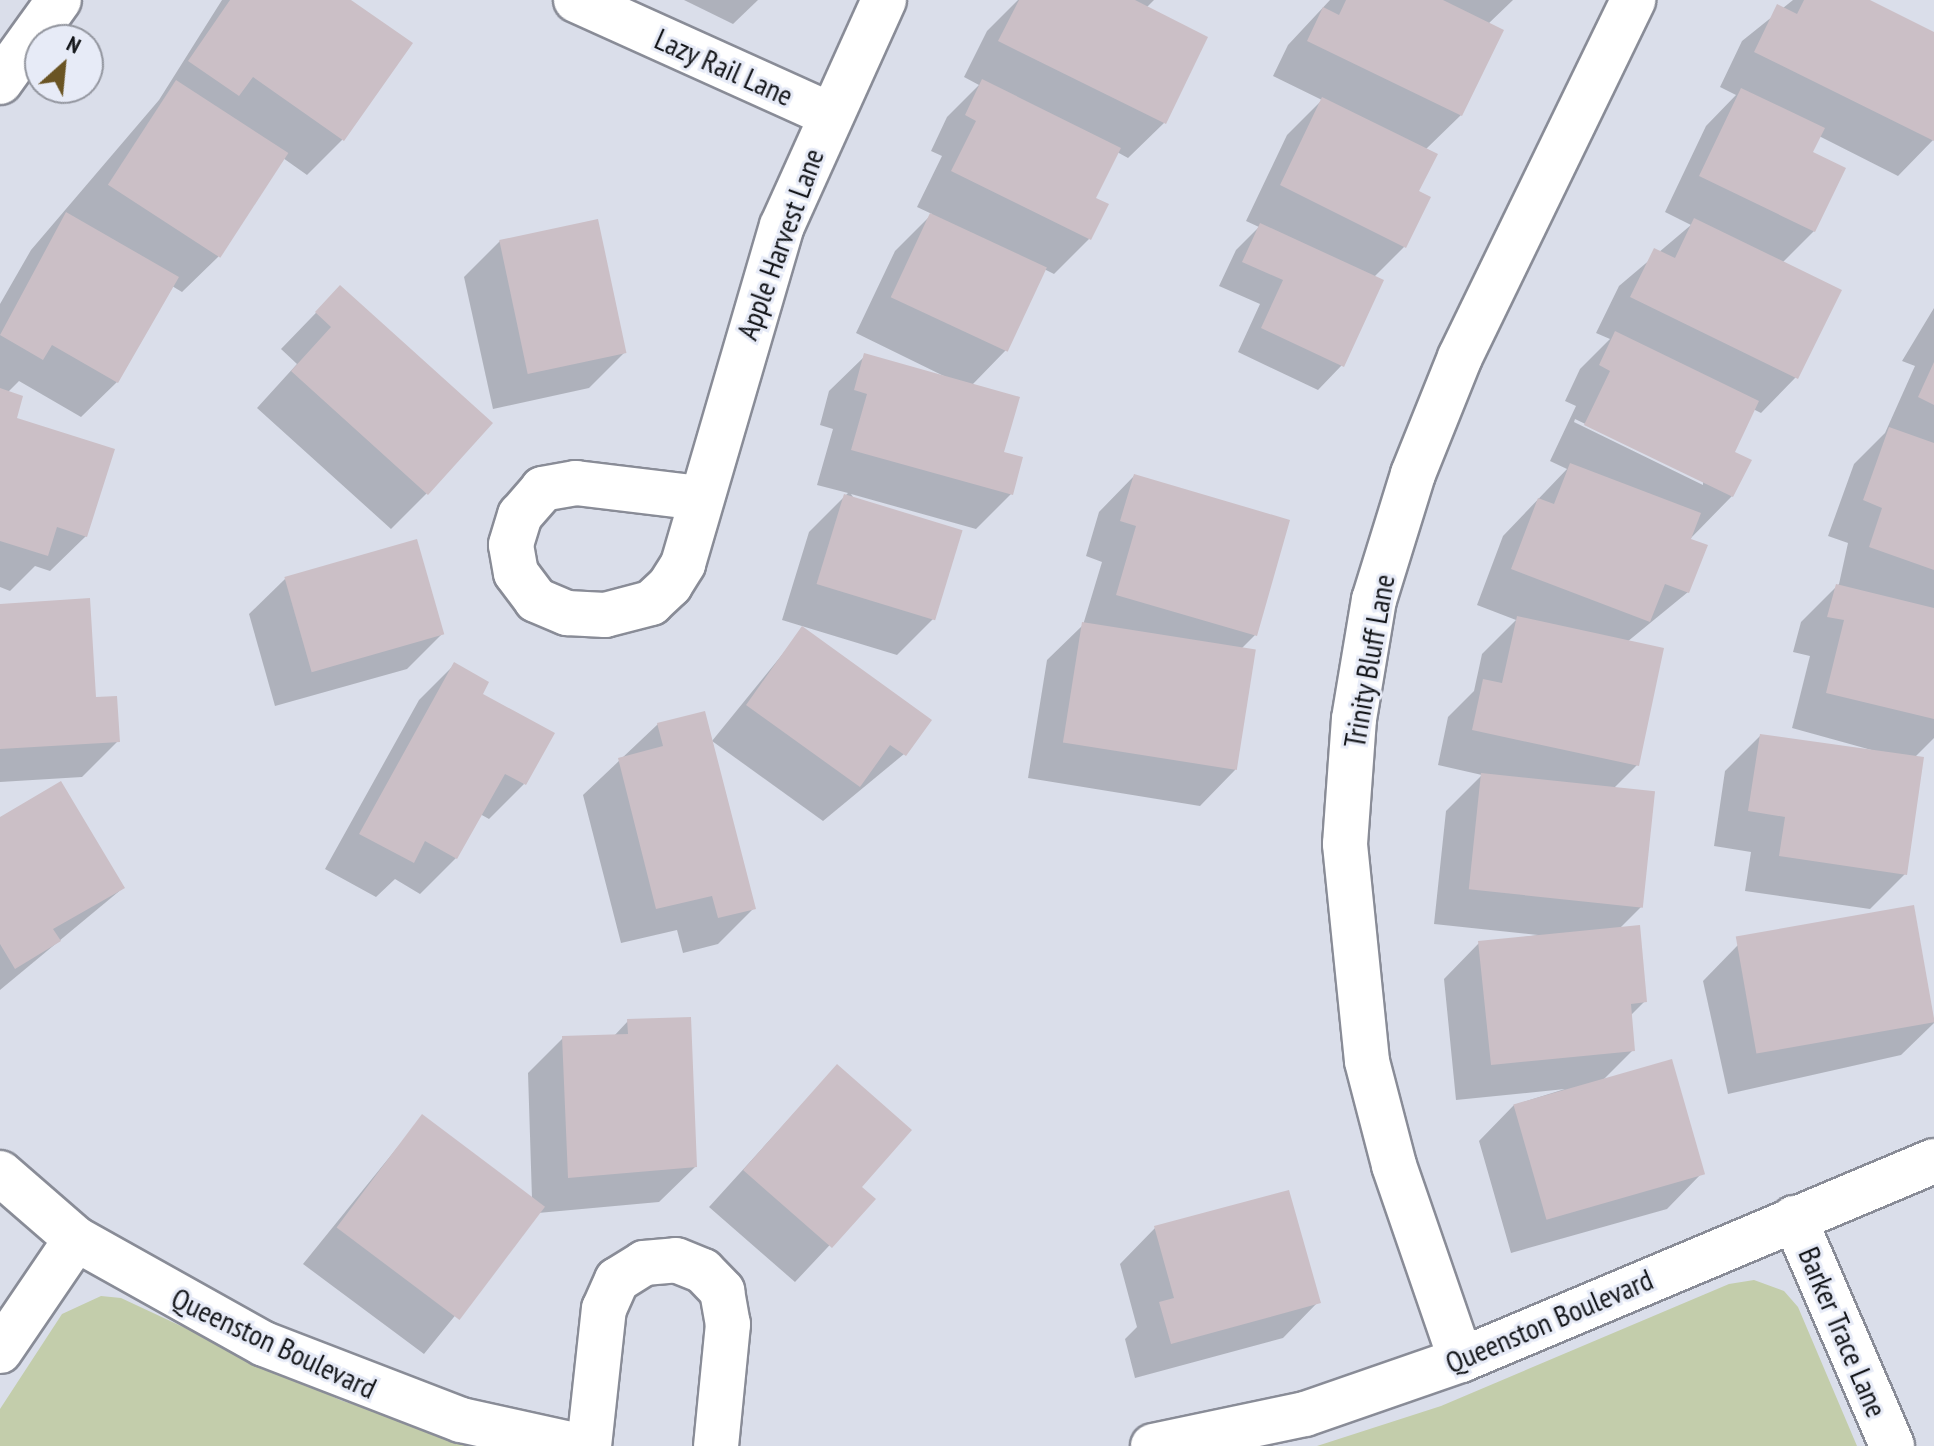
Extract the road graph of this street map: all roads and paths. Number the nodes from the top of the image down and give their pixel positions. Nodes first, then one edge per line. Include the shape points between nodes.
1 (59, 0) edge
2 (576, 0) edge
3 (884, 0) edge
4 (1633, 0) edge
5 (0, 82) edge
6 (829, 114) junction
7 (700, 498) dead end
8 (1934, 1161) edge
9 (0, 1173) edge
10 (1794, 1218) junction
11 (76, 1239) junction
12 (0, 1351) edge
13 (1461, 1360) junction
14 (579, 1446) edge
15 (589, 1446) edge
16 (716, 1446) edge
17 (1153, 1446) edge
18 (1892, 1446) edge

1 - 5 street
2 - 6 street, Lazy Rail Lane
3 - 6 street, Apple Harvest Lane
4 - 13 street, Trinity Bluff Lane via 1460,357 1413,474 1374,600 1354,719 1345,844 1367,1061 1394,1165
6 - 7 street, Apple Harvest Lane via 782,226
8 - 10 street, Queenston Boulevard
9 - 11 street, Queenston Boulevard
10 - 13 street, Queenston Boulevard
10 - 18 street, Barker Trace Lane
11 - 12 street
11 - 14 street, Queenston Boulevard via 169,1296 371,1389 461,1420
13 - 17 street, Queenston Boulevard via 1305,1414
15 - 16 street via 604,1309 617,1280 644,1263 676,1260 703,1271 722,1291 728,1324

